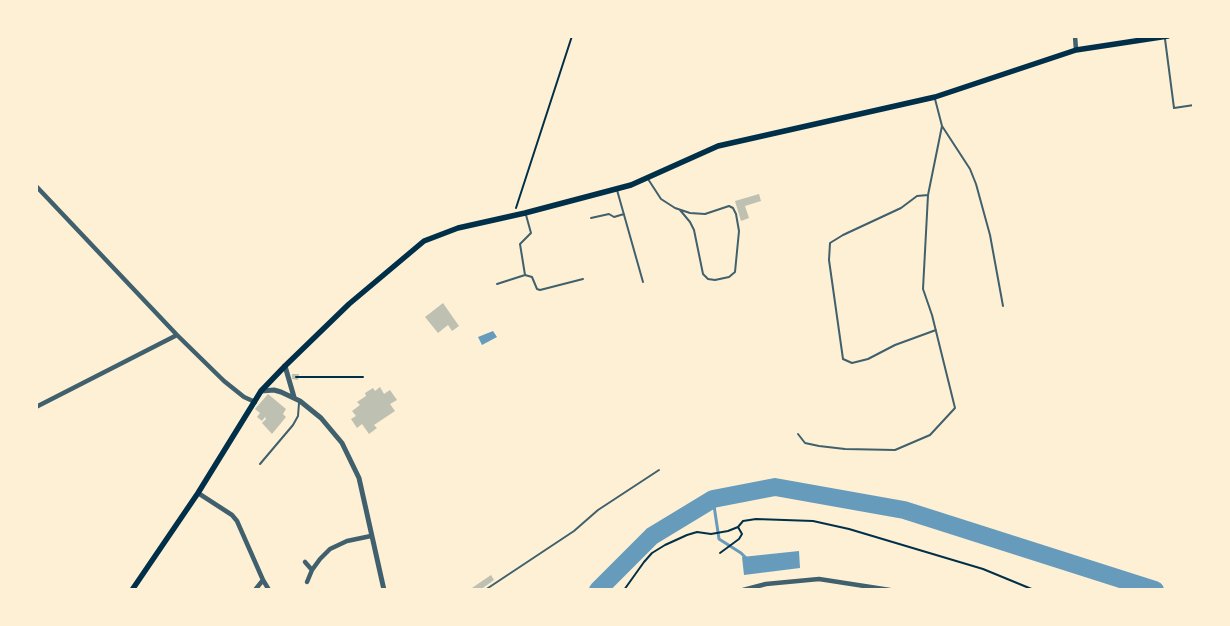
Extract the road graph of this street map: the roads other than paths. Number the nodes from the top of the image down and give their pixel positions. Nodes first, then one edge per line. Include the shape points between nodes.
1 (1075, 36) edge
2 (1166, 36) edge
3 (1076, 50) junction
4 (934, 96) junction
5 (1194, 105) edge
6 (942, 126) junction
7 (648, 179) junction
8 (36, 186) edge
9 (617, 190) junction
10 (928, 195) junction
11 (680, 210) junction
12 (525, 213) junction
13 (624, 214) junction
14 (591, 218) dead end
15 (525, 275) junction
16 (583, 279) dead end
17 (644, 282) dead end
18 (497, 284) dead end
19 (1003, 306) dead end
20 (936, 330) junction
21 (177, 335) junction
22 (285, 366) junction
23 (261, 392) junction
24 (294, 396) junction
25 (300, 401) junction
26 (254, 402) junction
27 (36, 406) edge
28 (798, 434) dead end
29 (260, 464) dead end
30 (659, 470) dead end
31 (198, 493) junction
32 (371, 536) junction
33 (305, 562) dead end
34 (312, 570) junction
35 (263, 580) junction
36 (307, 582) dead end
37 (132, 590) edge
38 (255, 590) edge
39 (269, 590) edge
40 (384, 590) edge
41 (485, 590) edge
42 (743, 590) edge
43 (890, 590) edge

1 - 3 street
2 - 3 main road
2 - 5 lane via 1174,108
3 - 4 main road
4 - 6 lane
4 - 7 main road via 718,146
6 - 10 lane
6 - 19 lane via 976,184 990,235
7 - 9 main road
7 - 11 lane via 661,199
8 - 21 street
9 - 12 main road
9 - 13 lane
10 - 20 lane via 923,289
10 - 20 lane via 917,196 901,208 830,243 829,260 843,359 852,363 868,359
11 - 11 lane via 705,214 729,206 733,208 739,231 735,272 729,278 708,279 703,274 694,230
12 - 15 lane via 531,233 520,244
12 - 22 main road via 458,228 424,241 348,304
13 - 14 lane
13 - 17 lane
15 - 16 lane via 532,277 540,290
15 - 18 lane
20 - 28 lane via 955,408 930,435 894,450 819,446 806,443
21 - 26 street via 224,381
21 - 27 street
22 - 23 main road
22 - 24 street
23 - 24 street via 274,390
23 - 26 main road
24 - 25 street
25 - 29 lane via 293,425
25 - 32 street via 321,418 352,461 359,478
26 - 31 main road
30 - 41 lane
31 - 35 street via 237,521
31 - 37 main road
32 - 34 street via 330,549
32 - 40 street
33 - 34 street
34 - 36 street
35 - 38 street
35 - 39 street
42 - 43 street via 766,584 819,580

